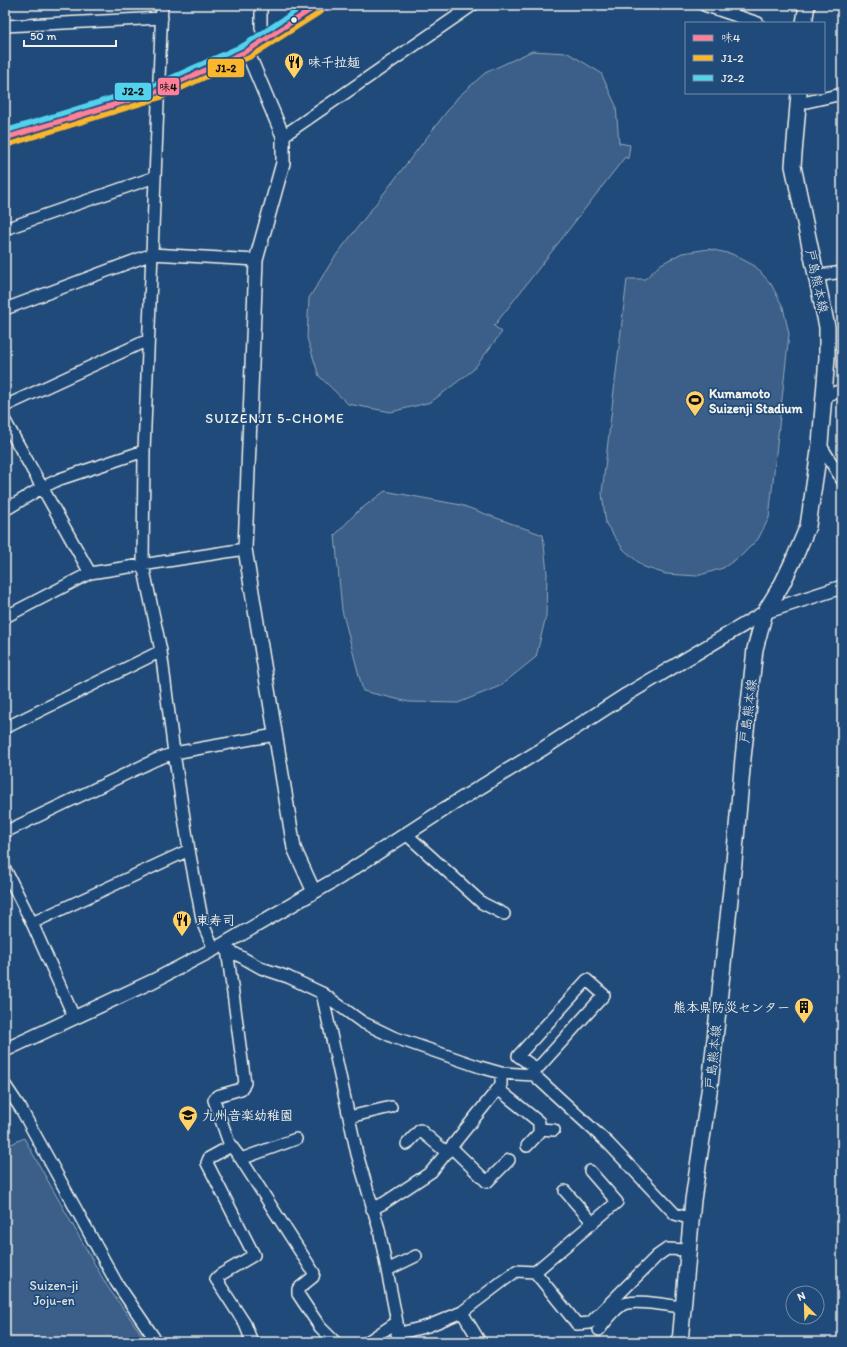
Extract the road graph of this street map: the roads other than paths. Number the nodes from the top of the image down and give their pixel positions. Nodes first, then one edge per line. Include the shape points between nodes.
1 (162, 5) edge
2 (261, 5) edge
3 (318, 5) edge
4 (473, 5) edge
5 (704, 5) edge
6 (807, 5) edge
7 (162, 18) junction
8 (755, 22) edge
9 (804, 22) edge
10 (5, 26) edge
11 (266, 40) junction
12 (247, 51) junction
13 (159, 91) junction
14 (842, 94) edge
15 (798, 99) edge
16 (283, 136) junction
17 (5, 138) edge
18 (155, 177) junction
19 (5, 229) edge
20 (152, 254) junction
21 (256, 260) junction
22 (842, 272) edge
23 (816, 276) junction
24 (5, 309) edge
25 (148, 340) junction
26 (842, 390) edge
27 (824, 396) junction
28 (5, 406) edge
29 (5, 420) edge
30 (820, 444) junction
31 (144, 451) junction
32 (842, 480) edge
33 (43, 487) junction
34 (5, 510) edge
35 (245, 549) junction
36 (143, 565) junction
37 (90, 573) junction
38 (842, 587) edge
39 (765, 612) junction
40 (5, 617) edge
41 (161, 651) junction
42 (5, 728) edge
43 (275, 735) junction
44 (174, 752) junction
45 (5, 832) edge
46 (406, 834) junction
47 (189, 850) junction
48 (5, 869) edge
49 (314, 892) junction
50 (504, 914) dead end
51 (32, 923) junction
52 (222, 947) junction
53 (322, 993) junction
54 (74, 1018) junction
55 (5, 1050) edge
56 (518, 1056) joint
57 (501, 1073) junction
58 (5, 1086) edge
59 (498, 1089) junction
60 (391, 1107) dead end
61 (349, 1117) junction
62 (539, 1129) junction
63 (554, 1130) dead end
64 (296, 1139) dead end
65 (407, 1144) dead end
66 (231, 1146) junction
67 (527, 1146) dead end
68 (449, 1150) junction
69 (241, 1159) junction
70 (509, 1160) dead end
71 (590, 1171) dead end
72 (565, 1191) dead end
73 (372, 1209) junction
74 (691, 1218) junction
75 (593, 1223) junction
76 (688, 1250) junction
77 (416, 1256) dead end
78 (387, 1270) junction
79 (535, 1272) junction
80 (683, 1307) junction
81 (462, 1312) junction
82 (599, 1330) dead end
83 (398, 1333) edge
84 (157, 1342) edge
85 (252, 1342) edge
86 (335, 1342) edge
87 (367, 1342) edge
88 (480, 1342) edge
89 (680, 1342) edge

1 - 7 street
2 - 11 street via 261,28
3 - 11 street
4 - 16 street
5 - 8 street
6 - 9 main road
7 - 10 street
7 - 13 street
11 - 12 street
12 - 13 street
12 - 16 street
13 - 17 street
13 - 18 street
14 - 15 street
15 - 23 main road, 戸島熊本線 via 793,166
16 - 21 street via 283,163
18 - 19 street
18 - 20 street
20 - 21 street
20 - 24 street
20 - 25 street
21 - 35 street
22 - 23 street
23 - 27 main road, 戸島熊本線 via 827,328
25 - 28 street
25 - 31 street
26 - 27 street
27 - 30 main road, 戸島熊本線
29 - 33 street
30 - 32 street
30 - 39 main road, 戸島熊本線 via 808,526 782,584
31 - 33 street
31 - 36 street
33 - 34 street
33 - 37 street
35 - 36 street
35 - 43 street
36 - 37 street
36 - 41 street
37 - 40 street
38 - 39 street
39 - 46 street via 626,695
39 - 74 main road, 戸島熊本線 via 755,649 710,1085
41 - 42 street
41 - 44 street
43 - 44 street
43 - 49 street via 294,848
44 - 45 street
44 - 47 street
46 - 49 street
46 - 50 street via 482,903
47 - 51 street
47 - 52 street via 203,924
48 - 51 street
49 - 52 street
51 - 54 street
52 - 53 street via 261,968
52 - 54 street
52 - 66 street via 245,1083 241,1089 217,1096 214,1100
53 - 57 street via 362,1022 392,1037
53 - 61 street
54 - 55 street
56 - 56 street via 587,980 604,995 537,1069
57 - 59 street via 501,1085
57 - 74 street via 534,1075 609,1144 674,1214
58 - 84 street via 21,1109 116,1282
59 - 62 street via 539,1122
59 - 68 street
60 - 61 street
61 - 73 street
62 - 63 street
62 - 67 street via 539,1133
64 - 69 street
65 - 68 street via 420,1130
66 - 69 street
66 - 85 street via 209,1158 207,1163 254,1255 216,1279 245,1324
68 - 70 street via 488,1182
68 - 73 street via 431,1172
69 - 86 street via 314,1273 313,1277 298,1289 298,1294 320,1327
71 - 75 street via 617,1202
72 - 75 street
73 - 78 street via 379,1229
74 - 76 main road, 戸島熊本線
75 - 79 street
76 - 79 street via 667,1249 657,1256 590,1323 577,1324
76 - 80 main road, 戸島熊本線
77 - 78 street
78 - 83 street
79 - 81 street via 516,1271
80 - 82 street via 632,1301 615,1311
80 - 89 main road, 戸島熊本線
81 - 83 street via 428,1326
81 - 88 street
83 - 87 street

